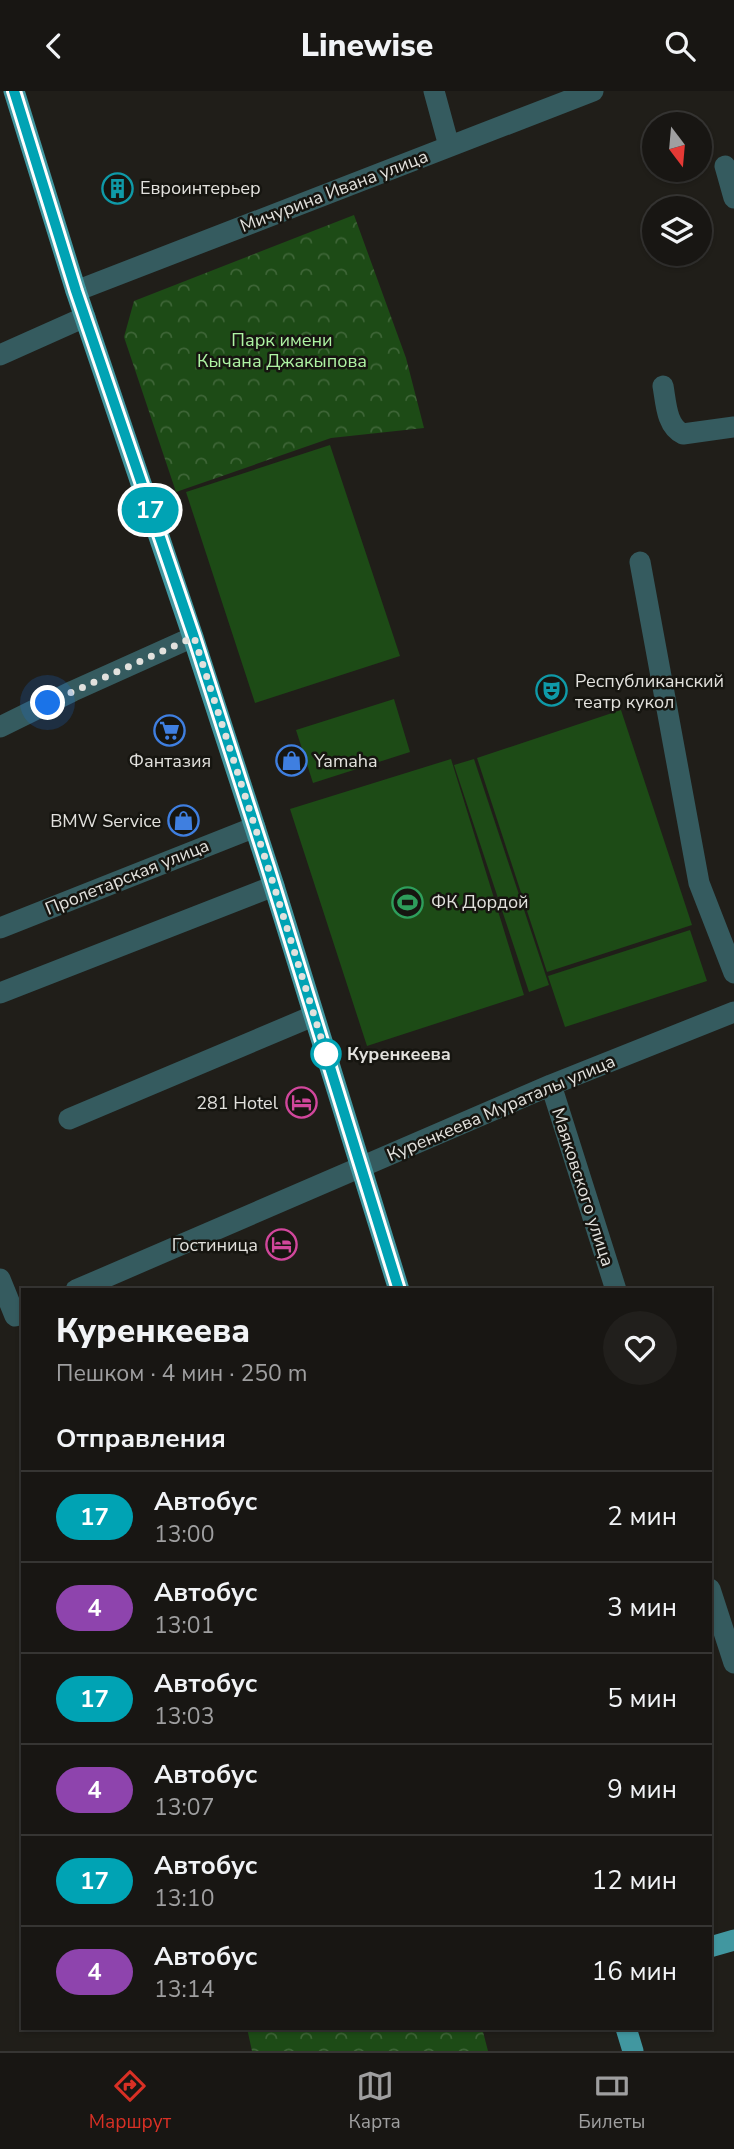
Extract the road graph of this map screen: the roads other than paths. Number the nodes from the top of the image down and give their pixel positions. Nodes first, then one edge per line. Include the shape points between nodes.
1 (14, 91) edge
2 (434, 91) edge
3 (593, 91) edge
4 (449, 146) junction
5 (726, 166) dead end
6 (734, 198) edge
7 (76, 291) junction
8 (85, 317) junction
9 (0, 355) edge
10 (663, 386) dead end
11 (734, 427) edge
12 (640, 562) dead end
13 (194, 637) junction
14 (0, 727) edge
15 (255, 827) junction
16 (274, 886) junction
17 (0, 928) edge
18 (734, 973) edge
19 (0, 993) edge
20 (734, 1012) edge
21 (313, 1016) junction
22 (551, 1085) junction
23 (69, 1119) dead end
24 (361, 1168) junction
25 (0, 1279) edge
26 (81, 1288) edge
27 (398, 1288) edge
28 (615, 1288) edge
29 (12, 1317) edge
30 (712, 1595) edge
31 (734, 1663) edge
32 (734, 1940) edge
33 (712, 1946) edge
34 (627, 2030) edge
35 (634, 2051) edge

1 - 7 main road
2 - 4 street
3 - 4 street, Мичурина Ивана улица
4 - 7 street, Мичурина Ивана улица
5 - 6 street
7 - 8 main road
8 - 9 street
8 - 13 main road
10 - 11 street via 671,425 677,431
12 - 18 street via 699,883
13 - 14 street
13 - 15 main road
15 - 16 main road
15 - 17 street, Пролетарская улица
16 - 19 street
16 - 21 main road
20 - 22 street, Куренкеева Мураталы улица
21 - 23 street
21 - 24 main road
22 - 24 street, Куренкеева Мураталы улица
22 - 28 street, Маяковского улица
24 - 26 street, Куренкеева Мураталы улица
24 - 27 main road
25 - 29 street
30 - 31 street
32 - 33 main road
34 - 35 main road

